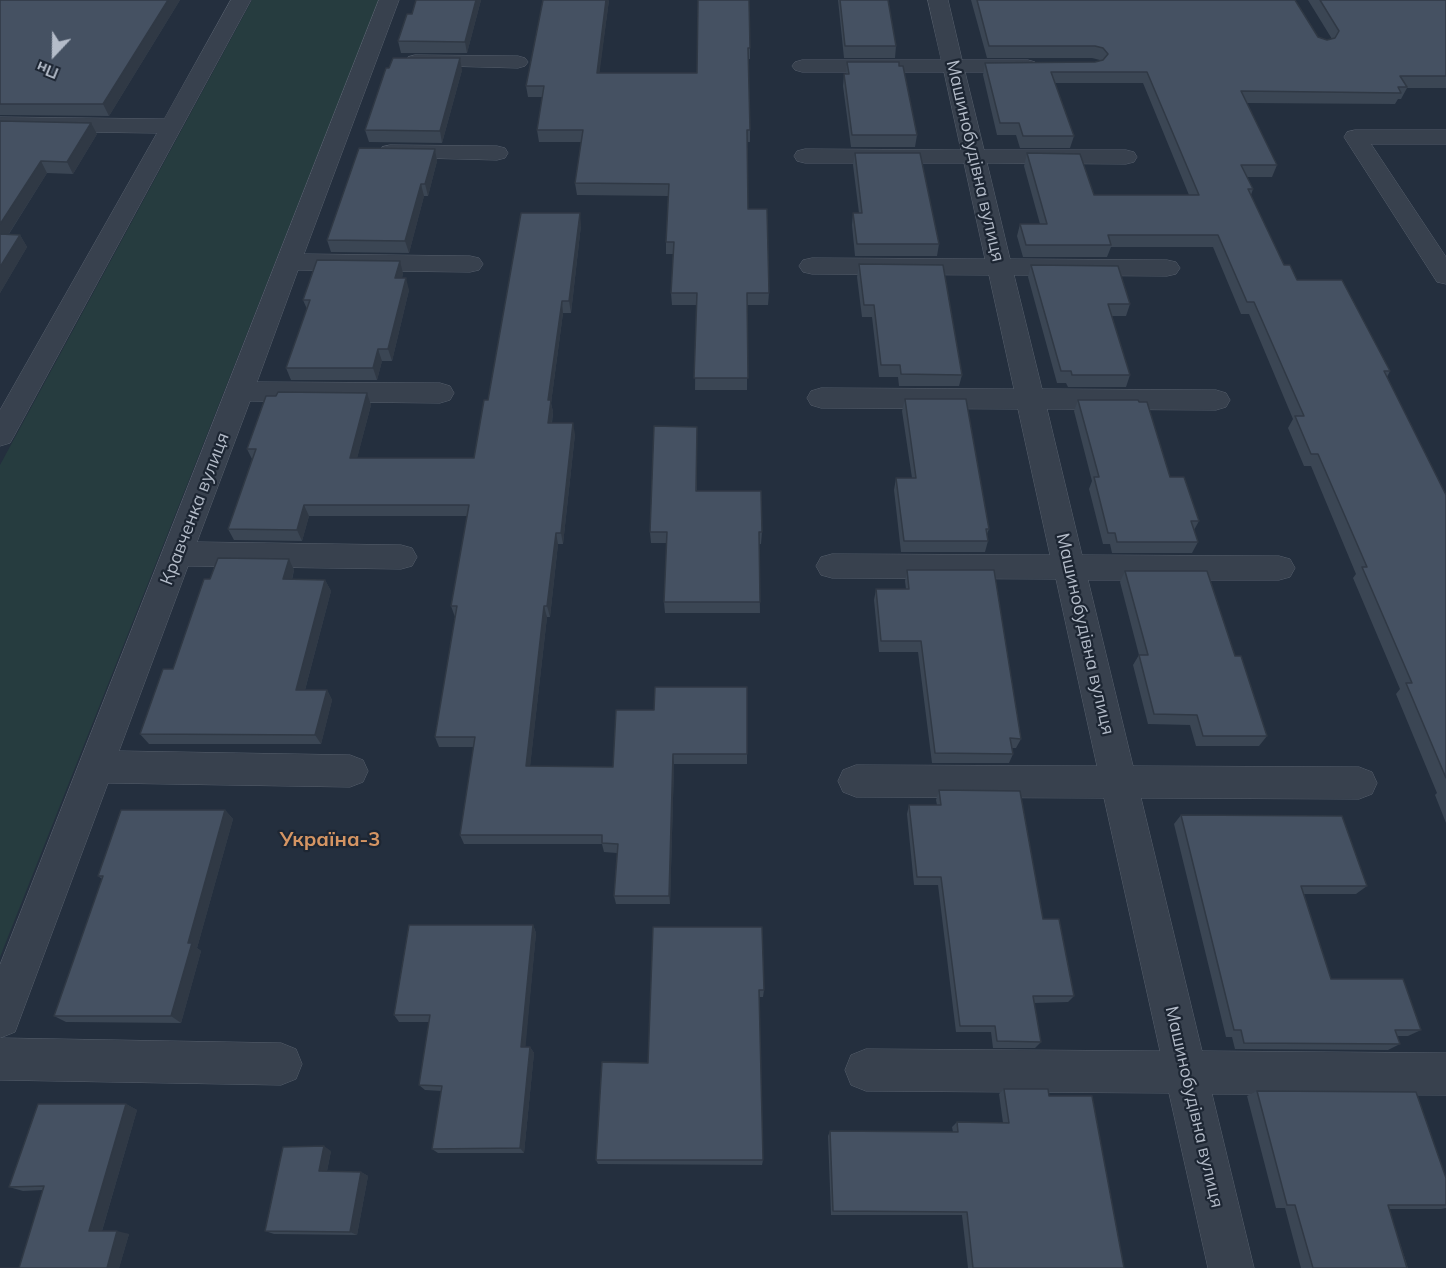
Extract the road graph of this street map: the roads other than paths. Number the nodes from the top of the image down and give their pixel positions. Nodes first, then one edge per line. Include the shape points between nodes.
1 (241, 0) edge
2 (389, 0) edge
3 (938, 0) edge
4 (385, 61) junction
5 (518, 62) dead end
6 (802, 66) dead end
7 (953, 66) junction
8 (1046, 66) edge
9 (0, 124) edge
10 (171, 126) junction
11 (1446, 137) edge
12 (351, 151) junction
13 (496, 153) dead end
14 (805, 156) dead end
15 (974, 156) junction
16 (1126, 157) dead end
17 (289, 262) junction
18 (470, 264) dead end
19 (812, 266) dead end
20 (1000, 267) junction
21 (1167, 268) dead end
22 (1446, 276) edge
23 (240, 391) junction
24 (440, 393) dead end
25 (821, 398) dead end
26 (1030, 399) junction
27 (1216, 400) dead end
28 (0, 436) edge
29 (177, 554) junction
30 (401, 557) dead end
31 (832, 566) dead end
32 (1069, 567) junction
33 (1279, 568) dead end
34 (96, 767) junction
35 (350, 771) dead end
36 (856, 781) dead end
37 (1119, 782) junction
38 (1359, 783) dead end
39 (0, 1017) edge
40 (0, 1059) edge
41 (281, 1064) dead end
42 (866, 1070) dead end
43 (1186, 1072) junction
44 (1446, 1074) edge
45 (1231, 1268) edge

1 - 10 street
2 - 4 street, Кравченка вулиця
3 - 7 street, Машинобудівна вулиця
4 - 5 street
4 - 12 street, Кравченка вулиця
6 - 7 street
7 - 8 street
7 - 15 street, Машинобудівна вулиця
9 - 10 street
10 - 28 street
11 - 22 street via 1355,137
12 - 13 street
12 - 17 street, Кравченка вулиця
14 - 15 street
15 - 16 street
15 - 20 street, Машинобудівна вулиця
17 - 18 street
17 - 23 street, Кравченка вулиця
19 - 20 street
20 - 21 street
20 - 26 street, Машинобудівна вулиця
23 - 24 street
23 - 29 street, Кравченка вулиця
25 - 26 street
26 - 27 street
26 - 32 street, Машинобудівна вулиця
29 - 30 street
29 - 34 street, Кравченка вулиця
31 - 32 street
32 - 33 street
32 - 37 street, Машинобудівна вулиця
34 - 35 street
34 - 39 street, Кравченка вулиця
36 - 37 street
37 - 38 street
37 - 43 street, Машинобудівна вулиця
40 - 41 street
42 - 43 street
43 - 44 street
43 - 45 street, Машинобудівна вулиця

